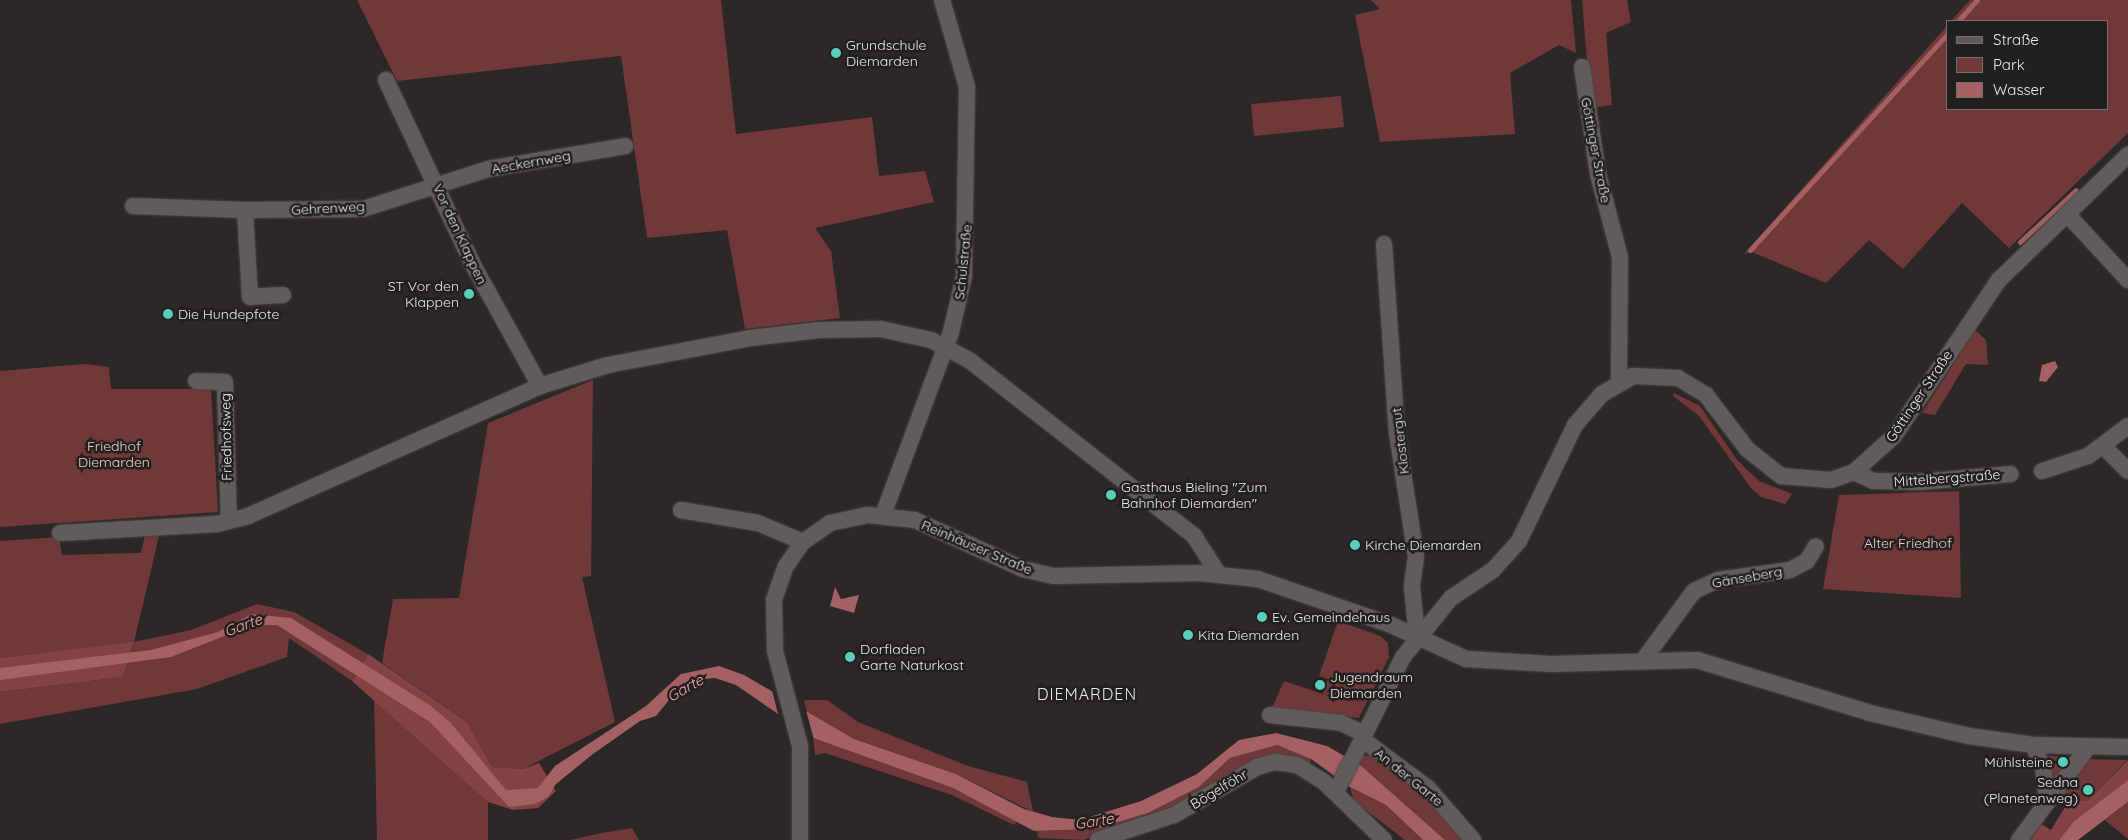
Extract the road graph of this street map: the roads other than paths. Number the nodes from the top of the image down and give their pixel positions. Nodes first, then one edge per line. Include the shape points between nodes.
1 (942, 0) edge
2 (1582, 67) dead end
3 (386, 80) dead end
4 (625, 146) dead end
5 (2128, 156) edge
6 (438, 186) junction
7 (133, 206) dead end
8 (245, 210) junction
9 (2067, 214) junction
10 (1384, 244) dead end
11 (2128, 280) edge
12 (283, 295) dead end
13 (945, 346) junction
14 (1619, 381) junction
15 (196, 382) dead end
16 (540, 386) junction
17 (2128, 426) edge
18 (2103, 446) junction
19 (2042, 471) dead end
20 (2128, 471) edge
21 (1854, 472) junction
22 (2011, 474) dead end
23 (681, 510) dead end
24 (883, 515) junction
25 (229, 521) junction
26 (60, 533) dead end
27 (803, 542) junction
28 (1816, 546) dead end
29 (1218, 575) junction
30 (1417, 637) junction
31 (1644, 659) junction
32 (1270, 715) dead end
33 (1361, 742) junction
34 (2033, 744) junction
35 (2088, 747) junction
36 (2128, 747) edge
37 (1338, 786) junction
38 (2047, 803) junction
39 (800, 840) edge
40 (1098, 840) edge
41 (1384, 840) edge
42 (1473, 840) edge
43 (2019, 840) edge

1 - 13 street, Schulstraße via 967,87 968,124 964,276
2 - 14 street, Göttinger Straße via 1598,174 1620,257
3 - 6 street, Vor den Klappen
4 - 6 street, Aeckernweg via 488,169
5 - 9 street, Göttinger Straße
6 - 8 street, Gehrenweg via 363,209
6 - 16 street, Vor den Klappen via 472,263
7 - 8 street, Gehrenweg
8 - 12 street via 250,297
9 - 11 street
9 - 21 street, Göttinger Straße via 1999,280 1894,436
10 - 30 street, Klostergut via 1397,433 1416,557 1412,587
13 - 16 street via 882,329 819,330 608,365
13 - 24 street, Schulstraße
13 - 29 street via 1194,536
14 - 21 street, Göttinger Straße via 1648,374 1693,385 1716,405 1747,449 1781,476 1831,480
14 - 30 street, Göttinger Straße via 1593,403 1575,425 1519,541 1493,570 1451,598
15 - 25 street, Friedhofsweg via 225,382
16 - 25 street
17 - 18 street
18 - 19 street via 2068,466
18 - 20 street
21 - 22 street, Mittelbergstraße via 1873,481 1920,482
23 - 27 street via 758,523
24 - 27 street, Reinhäuser Straße via 830,523
24 - 29 street, Reinhäuser Straße via 915,520 1023,569 1053,576
25 - 26 street
27 - 39 street, Reinhäuser Straße via 786,566 774,600 774,641 800,746
28 - 31 street, Gänseberg via 1807,561 1790,570 1718,580 1694,591
29 - 30 street, Reinhäuser Straße via 1277,584
30 - 31 street, Reinhäuser Straße via 1447,654 1490,662
30 - 33 street, Göttinger Straße
31 - 34 street, Reinhäuser Straße via 1721,666 1895,720
32 - 33 street, An der Garte via 1341,723
33 - 37 street, Göttinger Straße
33 - 42 street, An der Garte via 1428,788
34 - 35 street, Reinhäuser Straße
34 - 38 street via 2043,768
35 - 36 street, Reinhäuser Straße
35 - 38 street
37 - 40 street, Bögelföhr via 1297,765 1269,763 1174,815
37 - 41 street, Bögelföhr
38 - 43 street

